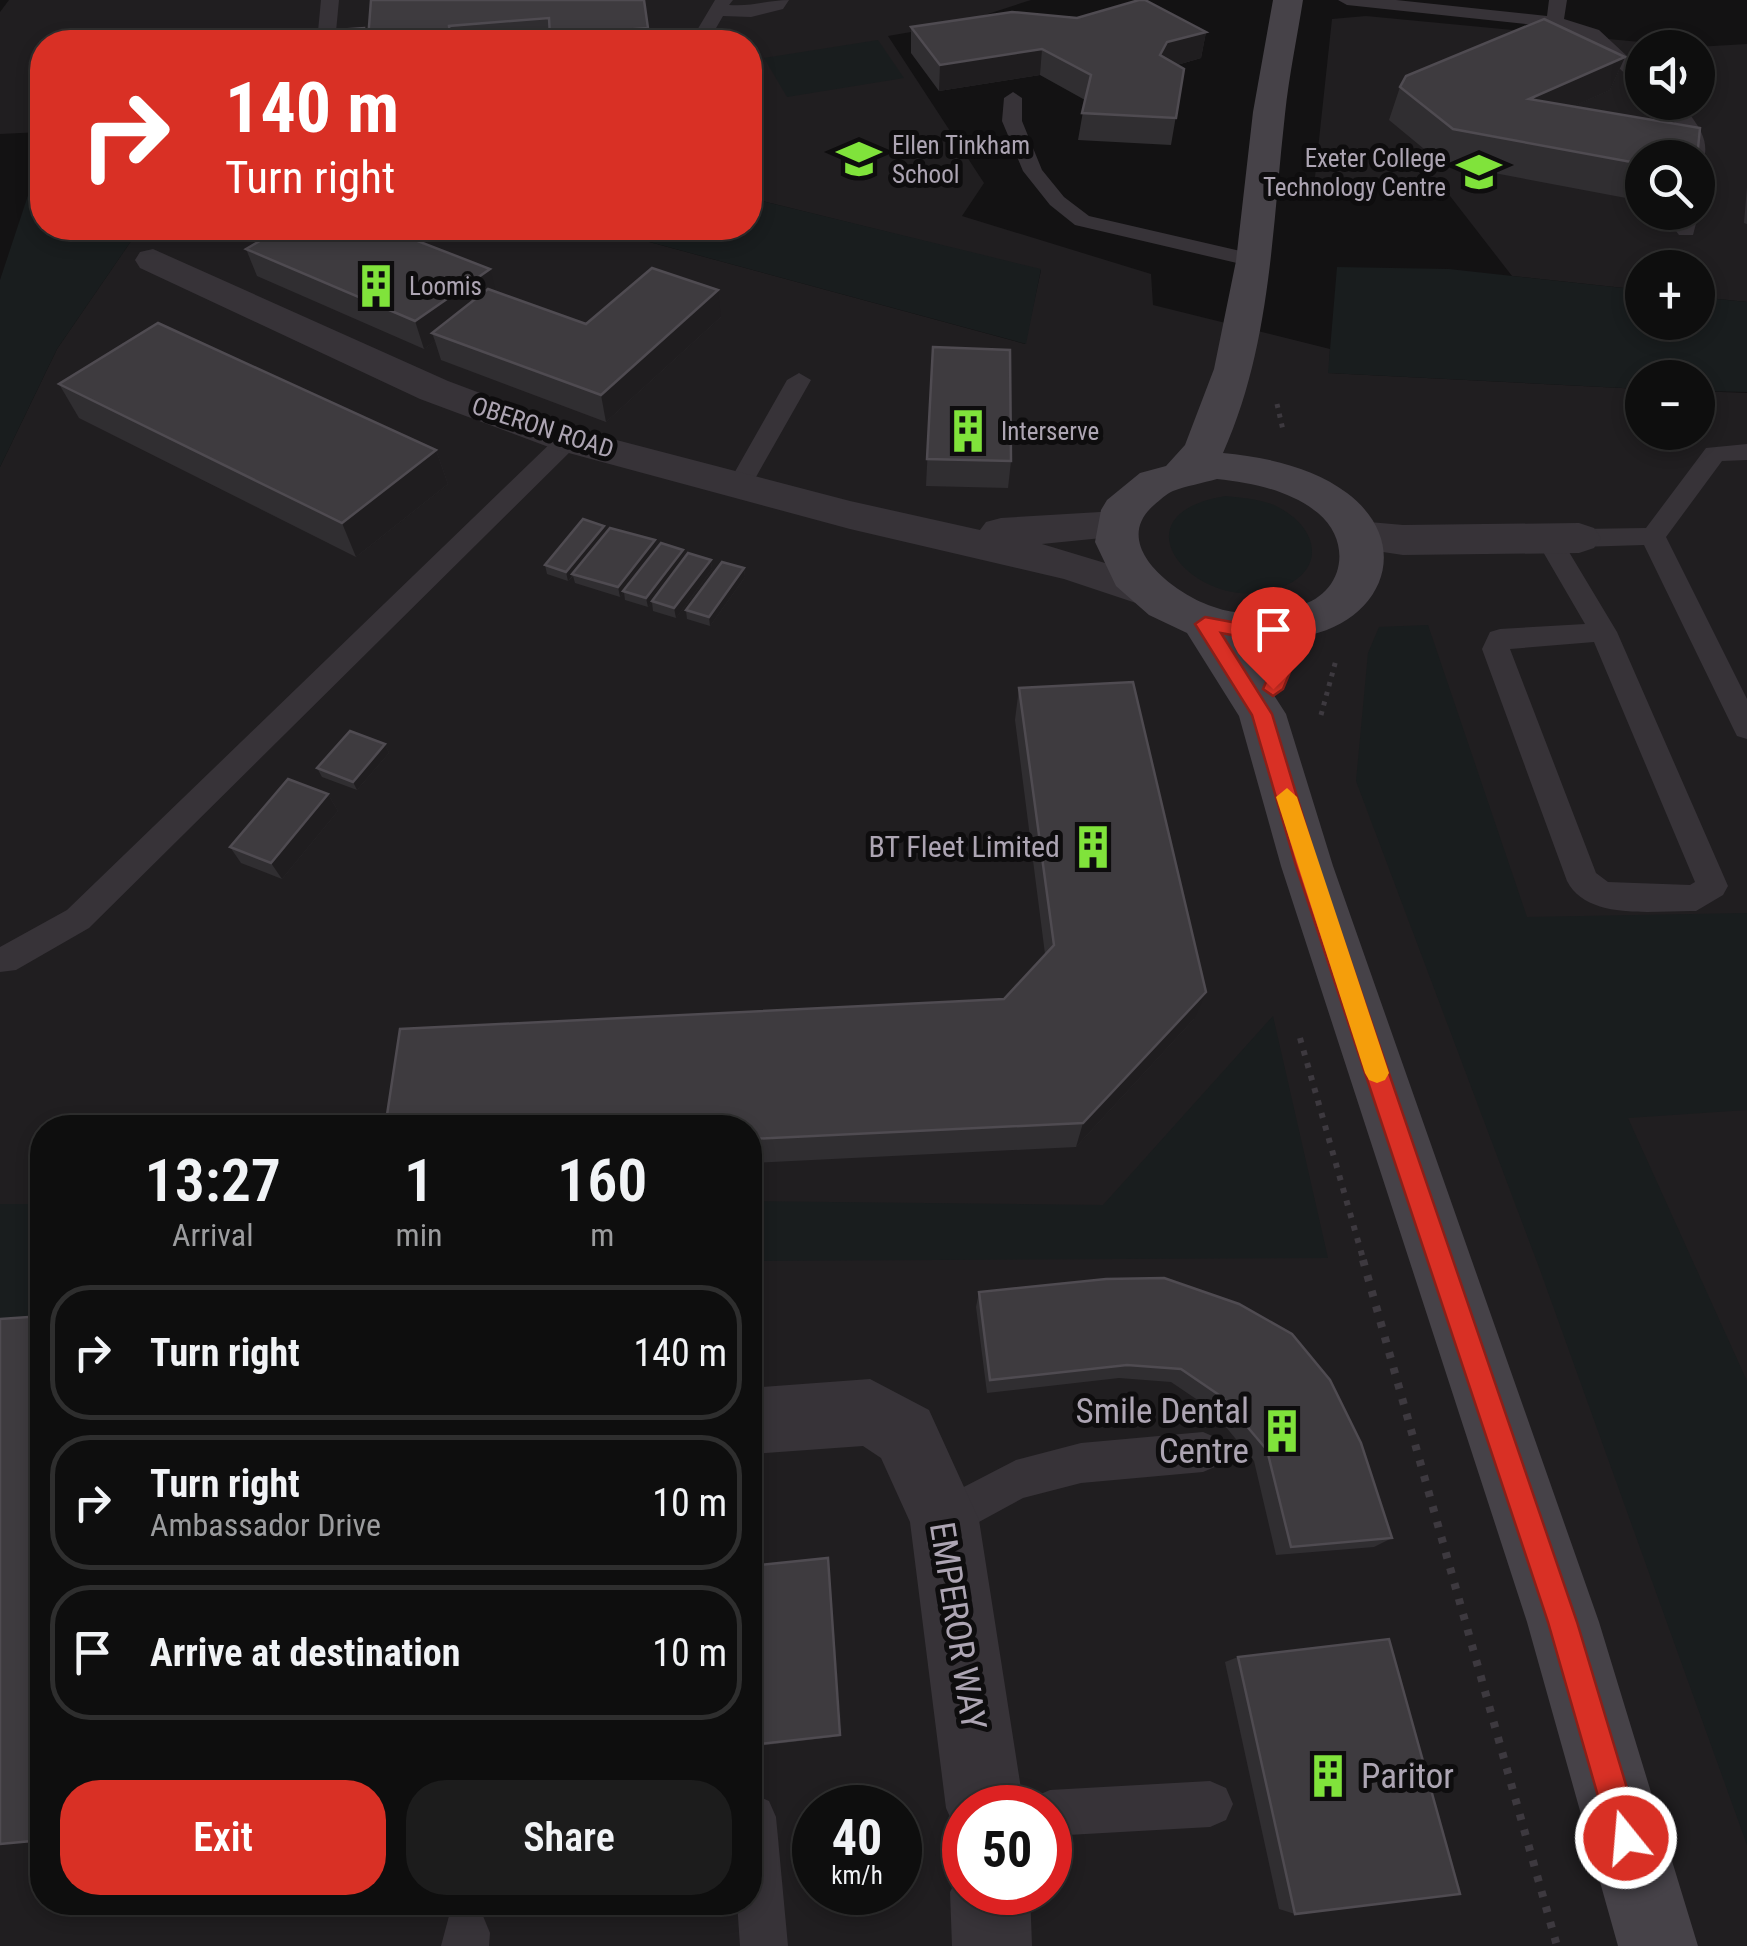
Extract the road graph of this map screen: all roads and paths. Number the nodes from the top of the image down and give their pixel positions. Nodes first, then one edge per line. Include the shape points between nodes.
1 (330, 0) edge
2 (780, 0) edge
3 (1288, 0) edge
4 (1348, 0) edge
5 (1558, 0) edge
6 (721, 5) edge
7 (1555, 22) junction
8 (327, 30) edge
9 (706, 30) edge
10 (1625, 63) edge
11 (1013, 98) edge
12 (153, 260) dead end
13 (1254, 261) junction
14 (1233, 369) junction
15 (800, 380) dead end
16 (568, 440) junction
17 (1747, 452) edge
18 (1184, 470) junction
19 (1284, 476) junction
20 (740, 484) junction
21 (1117, 524) junction
22 (953, 536) junction
23 (1358, 536) junction
24 (1653, 536) junction
25 (1563, 538) junction
26 (1142, 590) junction
27 (1205, 624) junction
28 (1299, 626) junction
29 (1603, 632) junction
30 (1262, 714) junction
31 (1747, 728) edge
32 (4, 960) dead end
33 (1298, 1034) dead end
34 (762, 1420) edge
35 (1203, 1452) dead end
36 (944, 1520) junction
37 (982, 1785) edge
38 (1210, 1804) dead end
39 (1072, 1812) edge
40 (762, 1915) edge
41 (991, 1915) edge
42 (764, 1946) edge
43 (992, 1946) edge
44 (1558, 1946) edge
45 (1658, 1946) edge

1 - 8 lane
2 - 6 lane via 751,12
3 - 13 main road
4 - 7 lane
5 - 7 lane
6 - 9 lane
7 - 10 lane via 1593,34
11 - 13 lane via 1012,121 1034,171 1082,221
12 - 16 street, OBERON ROAD via 434,390
13 - 14 main road
14 - 18 main road via 1204,452
14 - 19 main road via 1259,444
15 - 20 lane
16 - 20 street, OBERON ROAD
16 - 32 lane via 78,919
17 - 24 lane via 1714,453
18 - 19 main road via 1235,467
18 - 21 main road via 1134,494
19 - 23 main road via 1321,496
20 - 22 street, OBERON ROAD
21 - 22 street, OBERON ROAD
21 - 26 main road via 1124,568
22 - 26 street, OBERON ROAD
23 - 25 street
23 - 28 main road via 1362,574 1350,595
24 - 25 lane
24 - 31 lane
25 - 29 lane
26 - 27 main road
27 - 28 main road via 1237,630
27 - 30 main road
28 - 30 main road
29 - 29 lane via 1500,639 1496,649 1583,881 1602,896 1696,898 1712,886
30 - 45 main road via 1562,1622
33 - 44 path
34 - 36 street, EMPEROR WAY via 870,1412 905,1434
35 - 36 lane via 1081,1463 1016,1480
36 - 37 street, EMPEROR WAY
38 - 39 lane
40 - 42 lane
41 - 43 street

